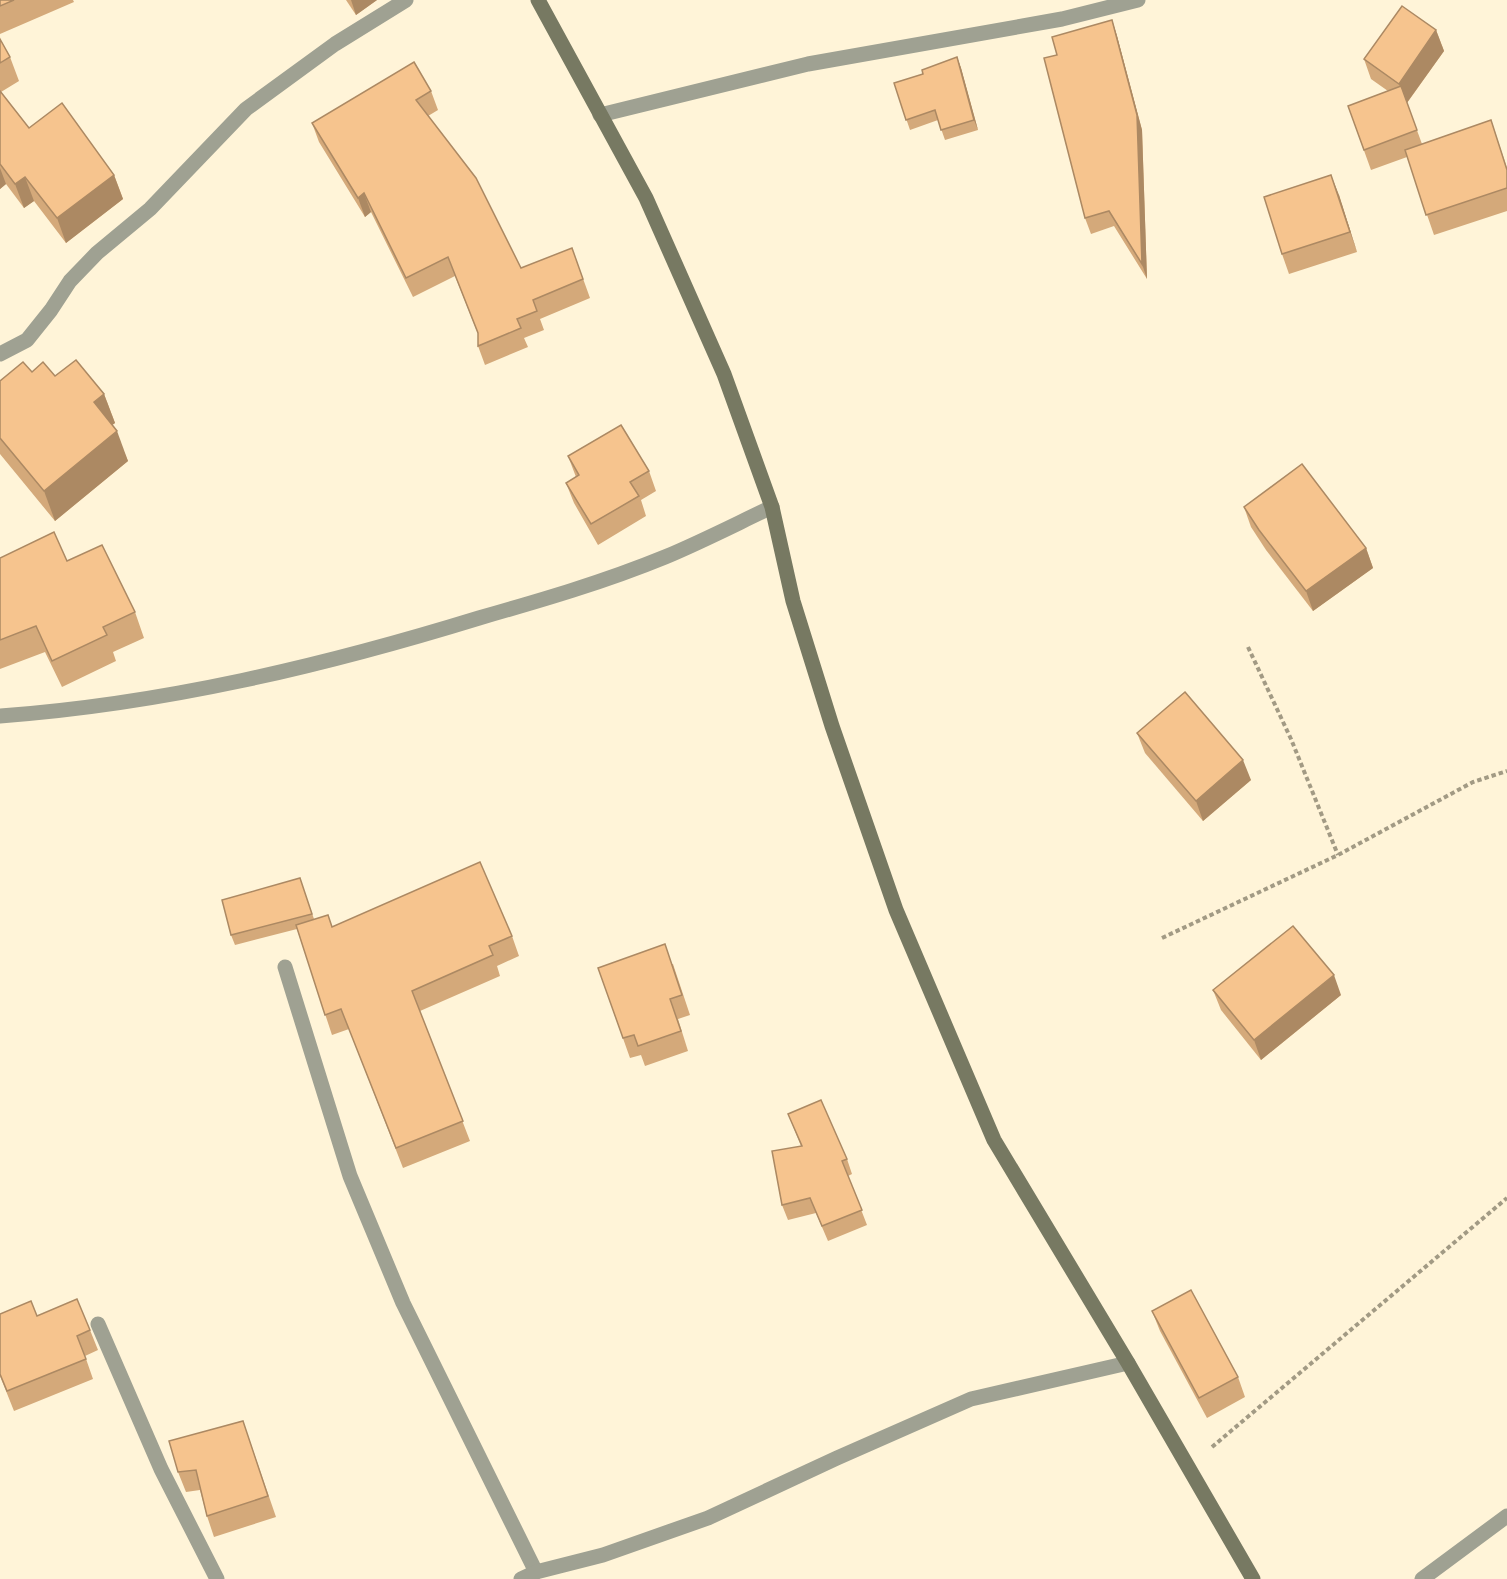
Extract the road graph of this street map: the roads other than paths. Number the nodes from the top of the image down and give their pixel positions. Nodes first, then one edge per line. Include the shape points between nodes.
1 (406, 0) edge
2 (538, 0) edge
3 (1138, 0) edge
4 (600, 116) junction
5 (0, 354) edge
6 (772, 507) junction
7 (0, 716) edge
8 (285, 967) dead end
9 (98, 1324) dead end
10 (1128, 1363) junction
11 (1507, 1516) edge
12 (536, 1572) junction
13 (217, 1579) edge
14 (521, 1579) edge
15 (1253, 1579) edge
16 (1422, 1579) edge

1 - 5 street via 335,44 246,109 150,209 70,280 27,340
2 - 4 street
3 - 4 street via 1062,19 808,64
4 - 6 street via 646,198 719,364
6 - 7 street via 665,557 439,631 327,661 167,696
6 - 10 street via 800,624 896,910 994,1140
8 - 12 street via 350,1176 403,1303
9 - 13 street via 161,1469
10 - 12 street via 971,1400 708,1518 603,1555
10 - 15 street
11 - 16 street
12 - 14 street

